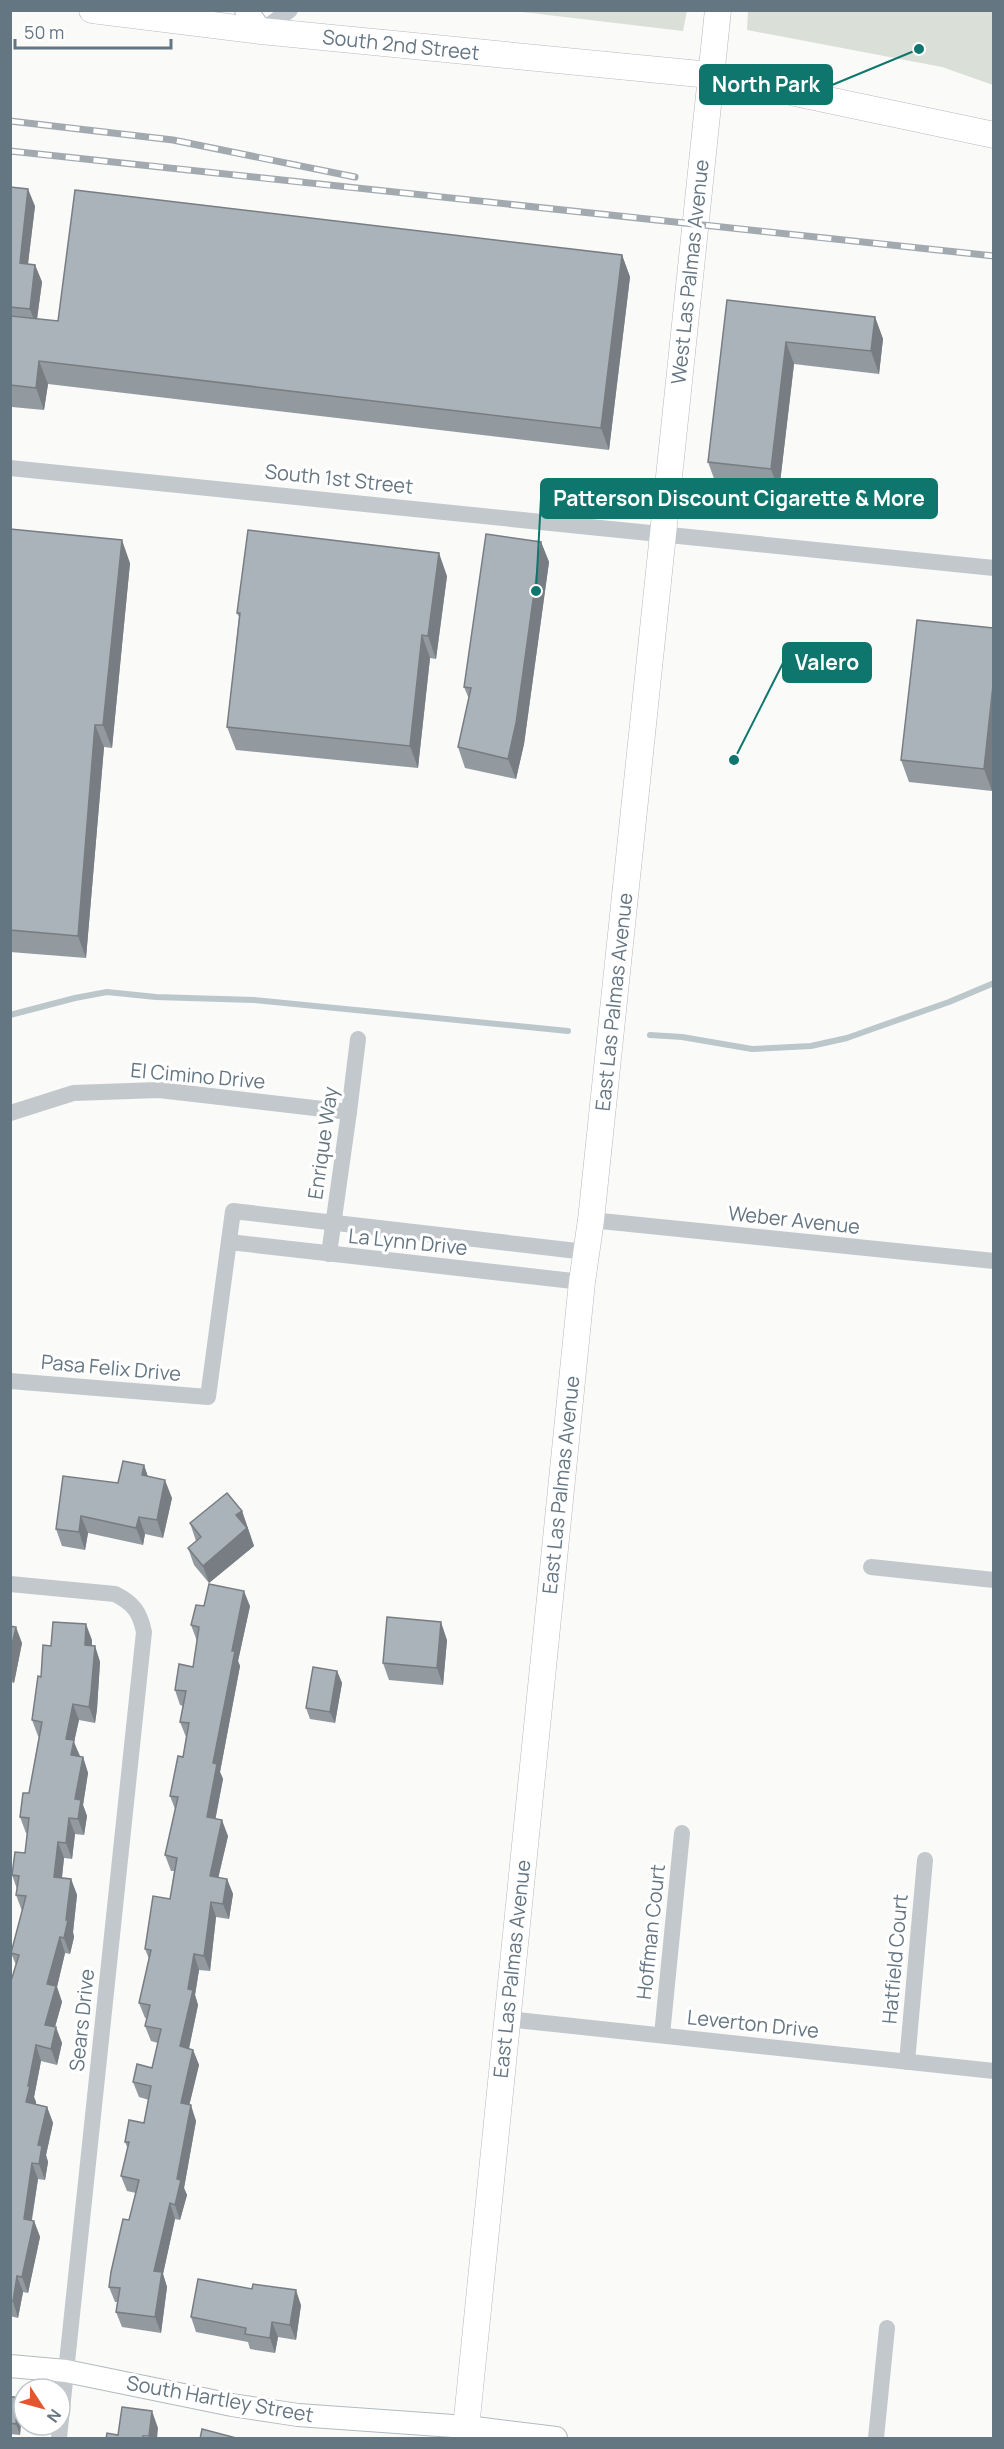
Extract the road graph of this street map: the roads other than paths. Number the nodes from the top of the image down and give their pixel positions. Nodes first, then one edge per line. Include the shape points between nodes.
1 (92, 10) edge
2 (290, 10) edge
3 (718, 10) edge
4 (253, 21) edge
5 (710, 75) junction
6 (993, 135) edge
7 (10, 468) edge
8 (663, 533) junction
9 (993, 568) edge
10 (358, 1039) dead end
11 (10, 1113) edge
12 (350, 1113) junction
13 (591, 1220) junction
14 (333, 1223) junction
15 (229, 1242) junction
16 (586, 1252) junction
17 (329, 1254) junction
18 (993, 1262) edge
19 (582, 1282) junction
20 (10, 1381) edge
21 (871, 1567) dead end
22 (993, 1580) edge
23 (10, 1584) edge
24 (682, 1833) dead end
25 (925, 1860) dead end
26 (507, 2019) junction
27 (662, 2035) junction
28 (907, 2062) junction
29 (993, 2071) edge
30 (886, 2328) dead end
31 (10, 2366) edge
32 (66, 2371) junction
33 (466, 2433) edge
34 (58, 2439) edge
35 (556, 2439) edge
36 (876, 2439) edge

1 - 4 main road, South 2nd Street
2 - 4 street
3 - 5 main road, West Las Palmas Avenue
4 - 5 main road, South 2nd Street
5 - 6 main road, South 2nd Street
5 - 8 main road, West Las Palmas Avenue
7 - 8 street, South 1st Street
8 - 9 street, South 1st Street
8 - 13 main road, East Las Palmas Avenue
10 - 12 street, Enrique Way
11 - 12 street, El Cimino Drive via 73,1093 159,1090
12 - 14 street, Enrique Way
13 - 16 main road, East Las Palmas Avenue
13 - 18 street, Weber Avenue
14 - 15 street, La Lynn Drive via 233,1211
14 - 16 street, La Lynn Drive
14 - 17 street, Enrique Way
15 - 17 street, La Lynn Drive
15 - 20 street, Pasa Felix Drive via 208,1397
16 - 19 main road, East Las Palmas Avenue
17 - 19 street, La Lynn Drive
19 - 26 main road, East Las Palmas Avenue
21 - 22 street
23 - 32 street, Sears Drive via 115,1594 135,1608 144,1632
24 - 27 street, Hoffman Court
25 - 28 street, Hatfield Court
26 - 27 street, Leverton Drive
26 - 33 main road, East Las Palmas Avenue
27 - 28 street, Leverton Drive
28 - 29 street, Leverton Drive
30 - 36 street
31 - 32 street, South Hartley Street
32 - 33 street, South Hartley Street via 232,2405
32 - 34 street, Sears Drive
33 - 35 street, South Hartley Street

